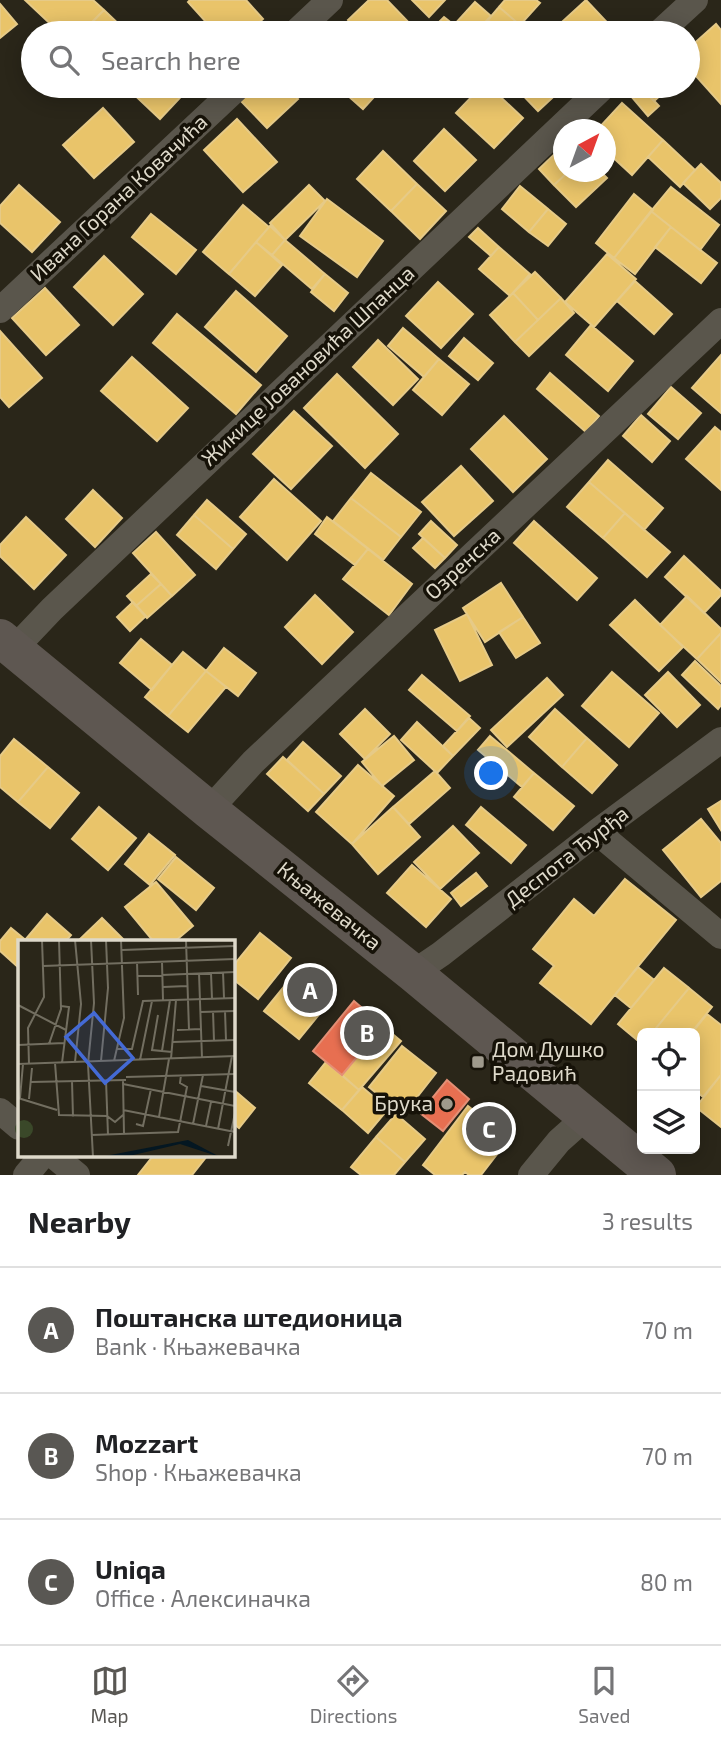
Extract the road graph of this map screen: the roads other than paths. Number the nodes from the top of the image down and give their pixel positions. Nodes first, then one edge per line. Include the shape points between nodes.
1 (330, 0) edge
2 (695, 0) edge
3 (308, 21) edge
4 (672, 21) edge
5 (226, 98) edge
6 (591, 98) edge
7 (0, 310) edge
8 (721, 321) edge
9 (4, 650) edge
10 (721, 740) edge
11 (209, 810) junction
12 (597, 832) junction
13 (721, 936) edge
14 (413, 973) junction
15 (0, 1111) edge
16 (586, 1116) junction
17 (18, 1126) edge
18 (39, 1158) edge
19 (56, 1158) edge
20 (26, 1175) edge
21 (77, 1175) edge
22 (531, 1175) edge
23 (657, 1175) edge

1 - 3 street
2 - 4 street
5 - 7 street, Ивана Горана Ковачића
6 - 9 street, Жикице Јовановића Шпанца
8 - 11 street, Озренска via 253,762
9 - 11 main road, Књажевачка
10 - 12 street, Деспота Ђурђа
11 - 14 main road, Књажевачка
12 - 13 street
12 - 14 street, Деспота Ђурђа
14 - 16 main road, Књажевачка
15 - 17 street
16 - 22 street
16 - 23 main road, Књажевачка
18 - 20 street
19 - 21 street

